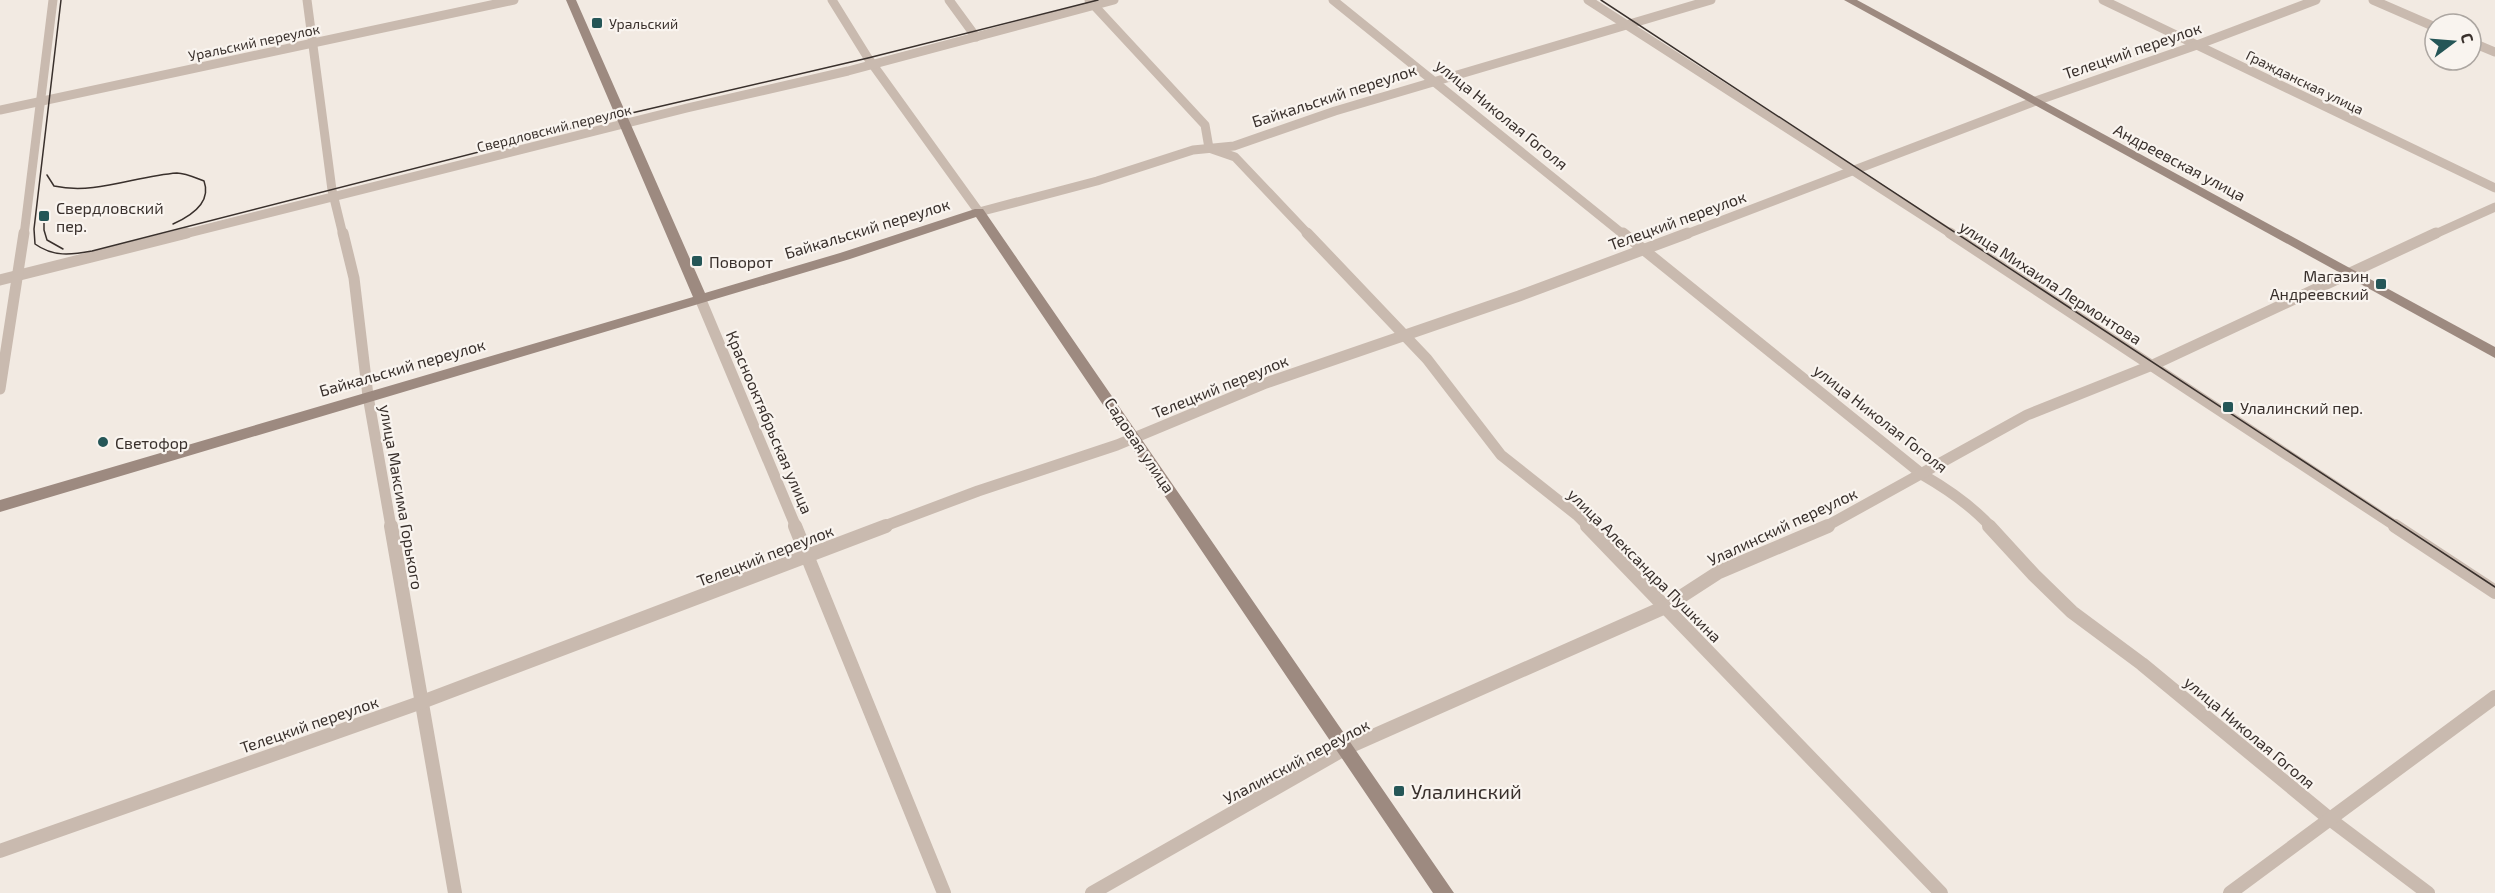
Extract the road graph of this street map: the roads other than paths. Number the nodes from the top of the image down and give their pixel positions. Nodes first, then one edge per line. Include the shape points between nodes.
1 (53, 0) edge
2 (307, 0) edge
3 (514, 0) edge
4 (571, 0) edge
5 (832, 0) edge
6 (949, 0) edge
7 (1114, 0) edge
8 (1333, 0) edge
9 (1588, 0) edge
10 (1711, 0) edge
11 (1849, 0) edge
12 (2103, 0) edge
13 (2316, 0) edge
14 (2373, 0) edge
15 (1092, 3) edge
16 (2423, 22) edge
17 (1627, 25) junction
18 (976, 37) junction
19 (313, 43) junction
20 (2197, 45) junction
21 (872, 65) junction
22 (1436, 81) junction
23 (40, 101) junction
24 (2033, 102) junction
25 (0, 110) edge
26 (626, 124) junction
27 (1209, 148) junction
28 (1856, 171) junction
29 (2495, 188) edge
30 (334, 196) junction
31 (2495, 207) edge
32 (979, 212) junction
33 (1644, 250) junction
34 (2349, 272) junction
35 (20, 275) junction
36 (0, 280) edge
37 (700, 298) junction
38 (1404, 335) junction
39 (2495, 353) edge
40 (2151, 366) junction
41 (0, 389) edge
42 (368, 396) junction
43 (1135, 437) junction
44 (1923, 475) junction
45 (0, 506) edge
46 (808, 556) junction
47 (2495, 592) edge
48 (1665, 607) junction
49 (2495, 697) edge
50 (422, 702) junction
51 (1346, 748) junction
52 (2331, 820) junction
53 (0, 851) edge
54 (455, 893) edge
55 (944, 893) edge
56 (1092, 893) edge
57 (1444, 893) edge
58 (1941, 893) edge
59 (2230, 893) edge
60 (2428, 893) edge

1 - 23 street
2 - 19 street, улица Максима Горького
3 - 19 street, Уральский переулок
4 - 26 main road, Краснооктябрьская улица
5 - 21 street, Садовая улица
6 - 18 street
7 - 15 street, Свердловский переулок
8 - 22 street, улица Николая Гоголя
9 - 17 street, улица Михаила Лермонтова
10 - 17 street, Байкальский переулок
11 - 24 main road, Андреевская улица
12 - 20 street, Гражданская улица
13 - 20 street, Телецкий переулок
14 - 16 street
15 - 18 street, Свердловский переулок
15 - 27 street via 1205,125
17 - 22 street, Байкальский переулок
17 - 28 street, улица Михаила Лермонтова
18 - 21 street, Свердловский переулок
19 - 23 street, Уральский переулок
19 - 30 street, улица Максима Горького
20 - 24 street, Телецкий переулок
20 - 29 street, Гражданская улица
21 - 26 street, Свердловский переулок
21 - 32 street, Садовая улица
22 - 27 street, Байкальский переулок via 1234,146
22 - 33 street, улица Николая Гоголя
23 - 25 street, Уральский переулок
23 - 35 street
24 - 28 street, Телецкий переулок
24 - 34 main road, Андреевская улица
26 - 30 street, Свердловский переулок
26 - 37 main road, Краснооктябрьская улица
27 - 32 street, Байкальский переулок
27 - 38 street, улица Александра Пушкина via 1235,157
28 - 33 street, Телецкий переулок
28 - 40 street, улица Михаила Лермонтова
30 - 35 street, Свердловский переулок
30 - 42 street, улица Максима Горького via 354,278
31 - 34 street, Улалинский переулок
32 - 37 main road, Байкальский переулок
32 - 43 main road, Садовая улица
33 - 38 street, Телецкий переулок
33 - 44 street, улица Николая Гоголя
34 - 39 main road, Андреевская улица
34 - 40 street, Улалинский переулок
35 - 36 street, Свердловский переулок
35 - 41 street
37 - 42 main road, Байкальский переулок
37 - 46 street, Краснооктябрьская улица
38 - 43 street, Телецкий переулок via 1266,383
38 - 48 street, улица Александра Пушкина via 1501,455 1578,516
40 - 44 street, Улалинский переулок via 2027,415
40 - 47 street, улица Михаила Лермонтова
42 - 45 main road, Байкальский переулок
42 - 50 street, улица Максима Горького
43 - 46 street, Телецкий переулок
43 - 51 main road, Садовая улица
44 - 48 street, Улалинский переулок via 1835,524 1719,572
44 - 52 street, улица Николая Гоголя via 1975,510 2072,612 2151,671
46 - 50 street, Телецкий переулок
46 - 55 street, Краснооктябрьская улица
48 - 51 street, Улалинский переулок
48 - 58 street, улица Александра Пушкина
49 - 52 street
50 - 53 street, Телецкий переулок
50 - 54 street, улица Максима Горького
51 - 56 street, Улалинский переулок
51 - 57 main road, Садовая улица
52 - 59 street
52 - 60 street, улица Николая Гоголя

